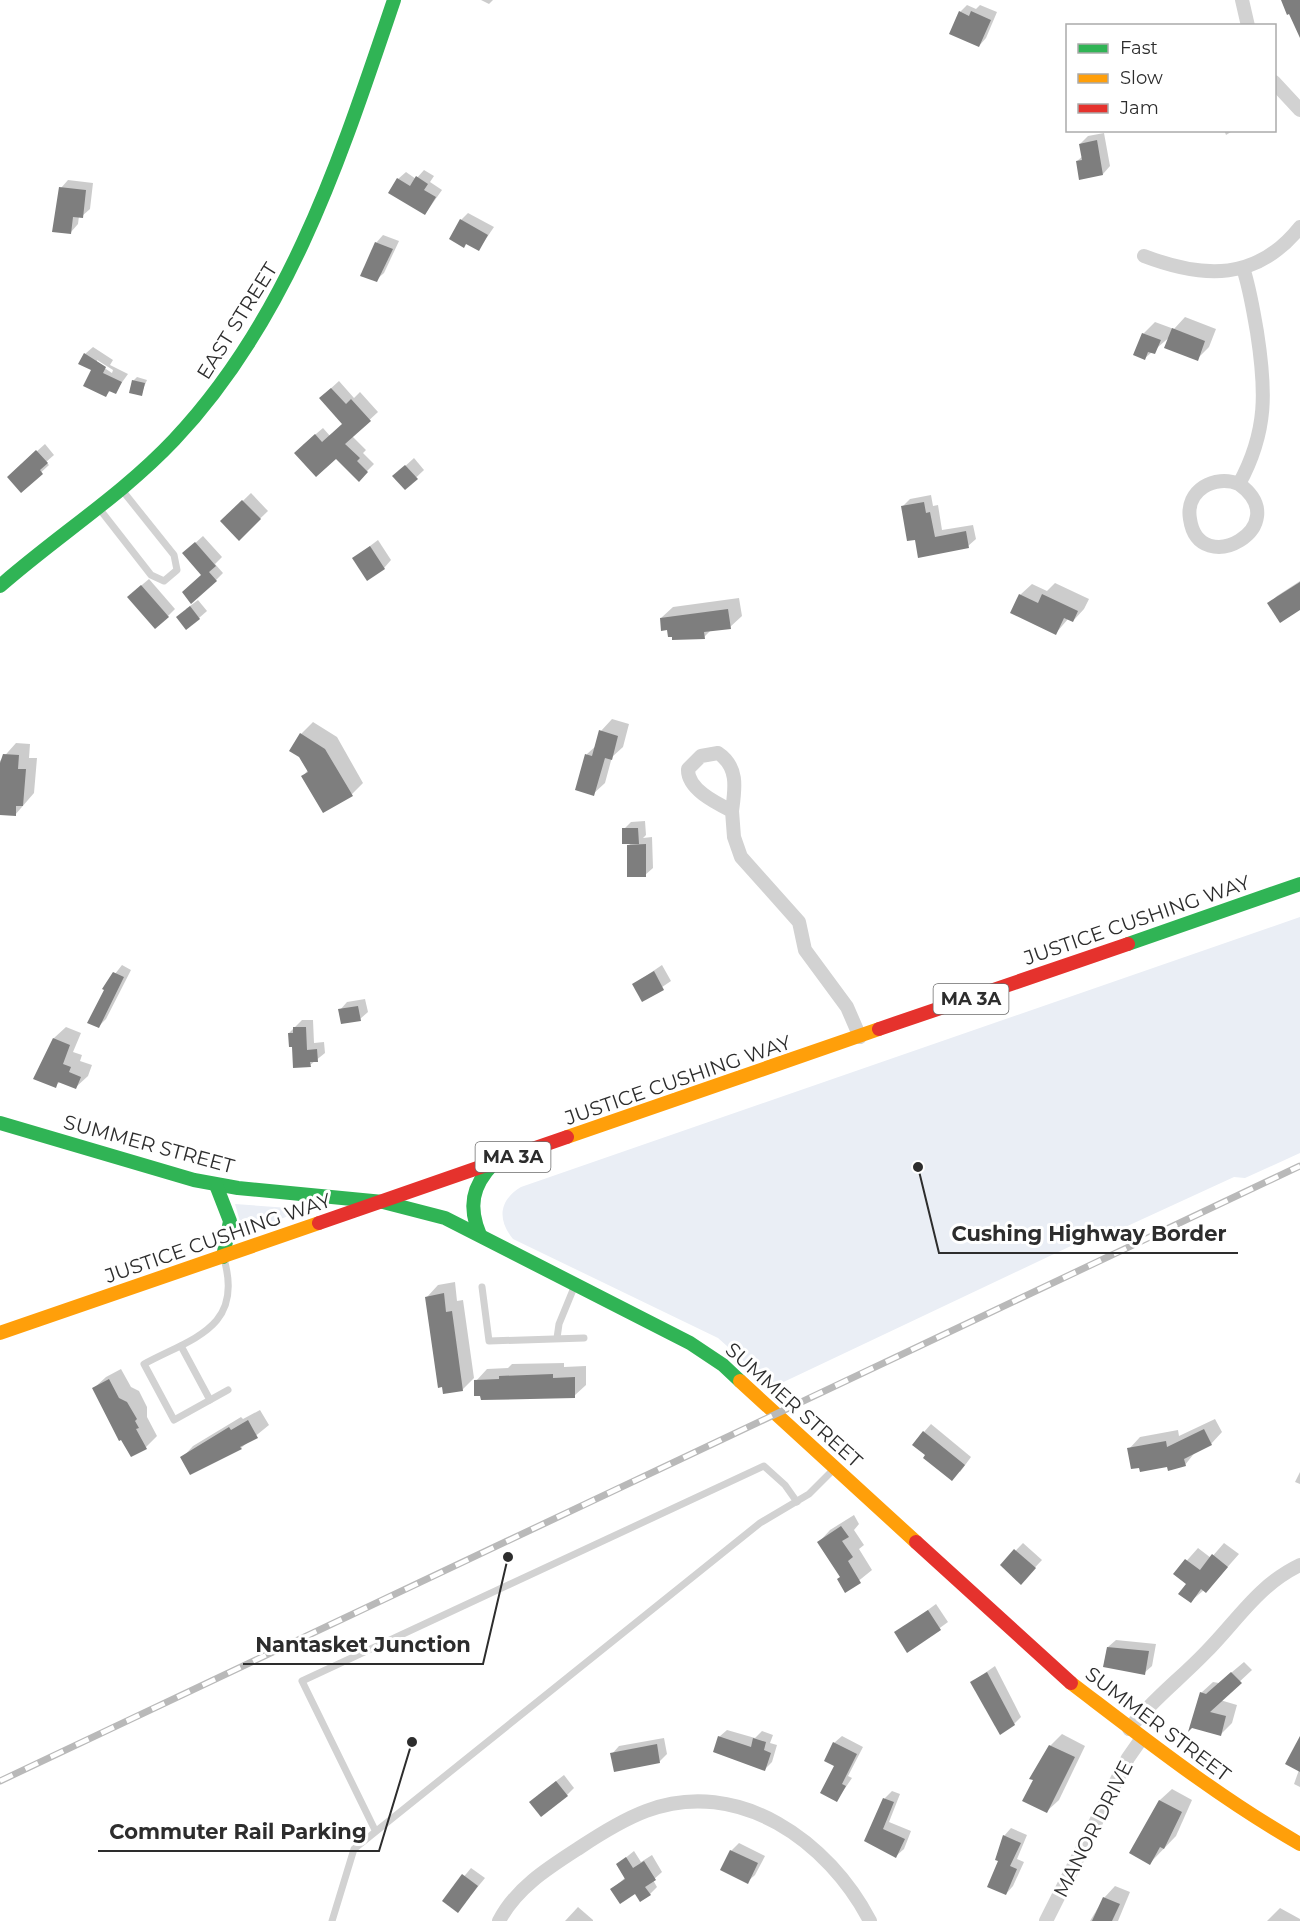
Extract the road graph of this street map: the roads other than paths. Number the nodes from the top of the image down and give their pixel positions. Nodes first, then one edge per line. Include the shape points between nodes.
1 (394, 0) edge
2 (1242, 0) edge
3 (1248, 24) edge
4 (1276, 83) edge
5 (1300, 110) edge
6 (1300, 227) edge
7 (1144, 256) dead end
8 (1244, 268) junction
9 (1239, 484) junction
10 (120, 488) junction
11 (98, 506) junction
12 (0, 586) edge
13 (732, 811) dead end
14 (1300, 884) edge
15 (860, 1037) junction
16 (0, 1122) edge
17 (493, 1164) junction
18 (216, 1185) junction
19 (383, 1202) junction
20 (480, 1235) junction
21 (223, 1257) junction
22 (576, 1283) junction
23 (482, 1287) dead end
24 (0, 1334) edge
25 (557, 1338) junction
26 (584, 1338) dead end
27 (181, 1346) junction
28 (228, 1390) dead end
29 (210, 1400) junction
30 (834, 1468) junction
31 (797, 1502) junction
32 (1300, 1565) edge
33 (1129, 1729) junction
34 (1142, 1738) junction
35 (375, 1830) junction
36 (1300, 1844) edge
37 (332, 1921) edge
38 (500, 1921) edge
39 (870, 1921) edge
40 (1047, 1921) edge

1 - 10 main road, EAST STREET via 329,188 291,275 209,401 174,440
2 - 3 street
4 - 5 street
6 - 8 street via 1274,253
7 - 8 street via 1195,271
8 - 9 street via 1261,356 1264,399 1258,441
9 - 9 street via 1213,481 1193,498 1190,522 1206,543 1232,546 1252,530 1257,513 1255,504
10 - 11 main road, EAST STREET
10 - 11 lane via 174,555 177,570 172,577 164,581 151,575
11 - 12 main road, EAST STREET
13 - 15 street via 734,837 744,863 799,922 805,950 847,1007
14 - 15 main road, JUSTICE CUSHING WAY / MA 3A
15 - 17 main road, JUSTICE CUSHING WAY / MA 3A
16 - 18 main road, SUMMER STREET
17 - 19 main road, JUSTICE CUSHING WAY / MA 3A
17 - 20 main road via 482,1175 471,1200 474,1224
18 - 19 main road, SUMMER STREET
18 - 21 main road via 230,1221
19 - 20 main road, SUMMER STREET via 445,1218
19 - 21 main road, JUSTICE CUSHING WAY / MA 3A
20 - 22 main road, SUMMER STREET
21 - 24 main road, JUSTICE CUSHING WAY / MA 3A
21 - 27 lane via 229,1287 222,1313 208,1332
22 - 25 lane
22 - 30 main road, SUMMER STREET via 717,1361
23 - 25 lane via 489,1341
25 - 26 lane
27 - 29 lane
27 - 29 lane via 144,1364 174,1420
28 - 29 lane
30 - 31 lane
30 - 33 main road, SUMMER STREET via 1034,1651
31 - 35 lane via 760,1523
31 - 35 lane via 764,1466 302,1681
32 - 33 street via 1252,1598 1211,1648 1159,1695
33 - 34 main road, SUMMER STREET
34 - 36 main road, SUMMER STREET via 1222,1797
34 - 40 street, MANOR DRIVE via 1128,1758
35 - 37 lane via 354,1849
38 - 39 street via 533,1880 603,1832 648,1810 699,1802 747,1809 800,1836 836,1868

